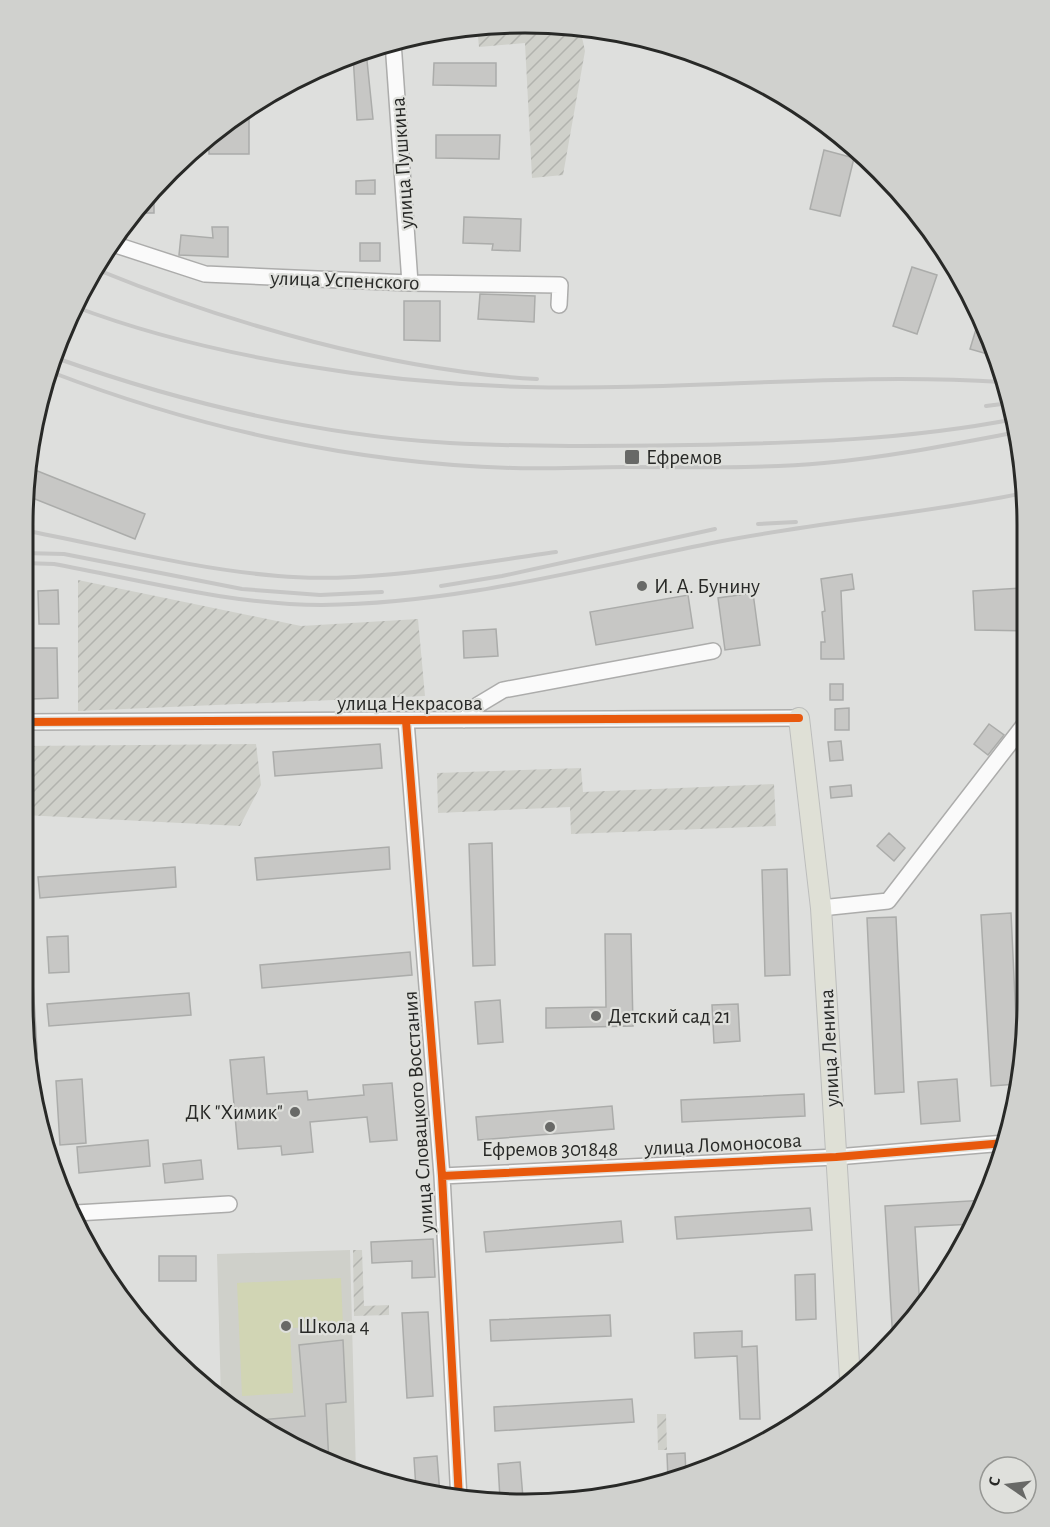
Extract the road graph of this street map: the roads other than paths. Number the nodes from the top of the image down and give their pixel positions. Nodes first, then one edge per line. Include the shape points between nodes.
1 (394, 51) edge
2 (121, 246) edge
3 (410, 283) junction
4 (560, 305) dead end
5 (713, 651) dead end
6 (799, 718) joint
7 (464, 720) junction
8 (406, 721) junction
9 (33, 722) edge
10 (1017, 735) edge
11 (821, 908) junction
12 (996, 1144) edge
13 (836, 1156) junction
14 (442, 1176) junction
15 (229, 1204) dead end
16 (81, 1213) edge
17 (850, 1372) edge
18 (458, 1490) edge

1 - 3 street, улица Пушкина
2 - 3 street, улица Успенского via 205,274
3 - 4 street, улица Успенского via 560,285
5 - 7 street via 503,690 478,705
6 - 7 street, улица Некрасова
6 - 11 main road, улица Ленина
7 - 8 street, улица Некрасова
8 - 9 street, улица Некрасова
8 - 14 street, улица Словацкого Восстания
10 - 11 street via 888,901
11 - 13 main road, улица Ленина
12 - 13 street, улица Ломоносова
13 - 14 street, улица Ломоносова
13 - 17 main road, улица Ленина
14 - 18 street, улица Словацкого Восстания
15 - 16 street

